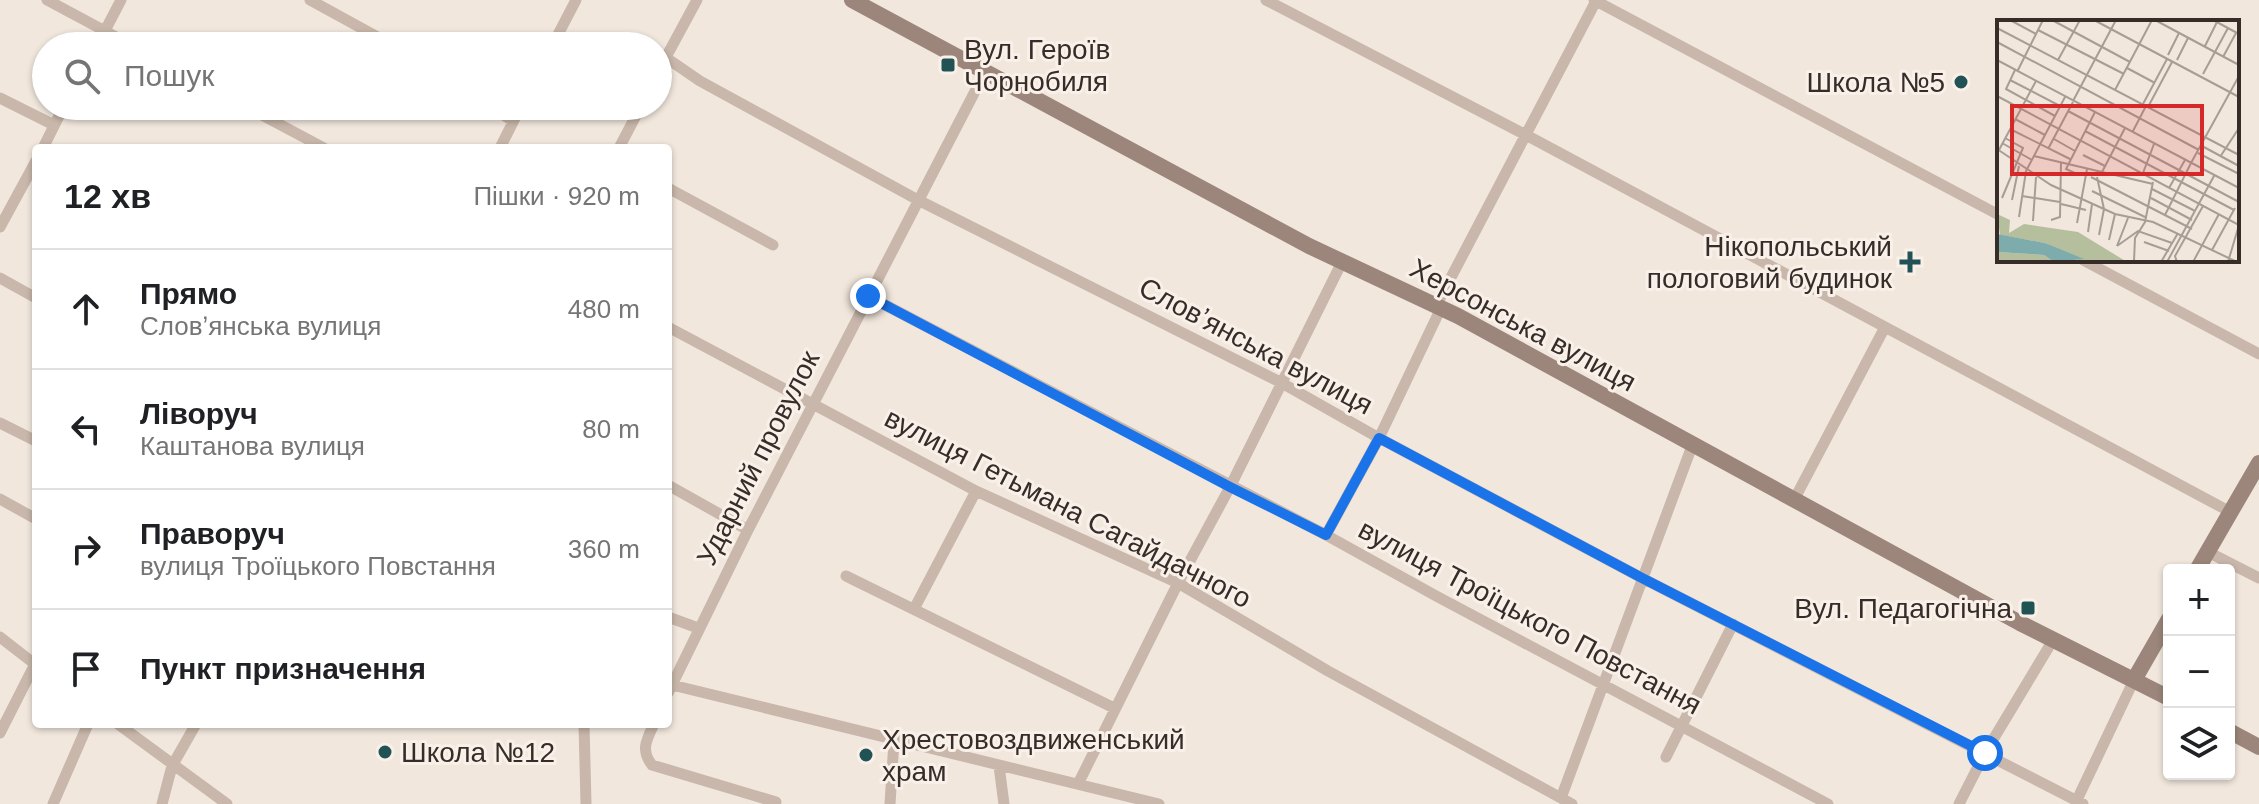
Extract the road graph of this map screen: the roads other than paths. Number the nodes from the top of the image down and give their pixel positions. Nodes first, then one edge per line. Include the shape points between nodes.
1 (47, 0) edge
2 (121, 0) edge
3 (310, 0) edge
4 (576, 0) edge
5 (697, 0) edge
6 (852, 0) edge
7 (1266, 0) edge
8 (1595, 0) edge
9 (1615, 5) edge
10 (105, 31) joint
11 (372, 32) edge
12 (559, 32) edge
13 (672, 45) edge
14 (672, 62) edge
15 (985, 72) junction
16 (0, 98) edge
17 (32, 114) edge
18 (44, 120) edge
19 (57, 120) edge
20 (271, 120) edge
21 (634, 120) edge
22 (513, 121) edge
23 (54, 125) junction
24 (1526, 135) junction
25 (45, 144) edge
26 (316, 144) edge
27 (502, 144) edge
28 (621, 144) edge
29 (32, 168) edge
30 (672, 190) edge
31 (918, 200) junction
32 (1997, 214) edge
33 (0, 227) edge
34 (773, 245) dead end
35 (1342, 262) junction
36 (2087, 262) edge
37 (0, 278) edge
38 (32, 296) edge
39 (868, 296) junction
40 (1438, 307) junction
41 (1885, 327) junction
42 (672, 329) edge
43 (2259, 354) edge
44 (1280, 382) junction
45 (813, 403) junction
46 (0, 423) edge
47 (1379, 438) junction
48 (32, 439) edge
49 (1692, 446) junction
50 (2257, 470) edge
51 (672, 487) edge
52 (1230, 487) junction
53 (976, 491) junction
54 (0, 499) edge
55 (1794, 500) junction
56 (2229, 515) junction
57 (32, 517) edge
58 (748, 530) junction
59 (1326, 535) junction
60 (2208, 552) junction
61 (2201, 564) edge
62 (846, 576) dead end
63 (1642, 578) junction
64 (2259, 578) edge
65 (1178, 583) junction
66 (914, 609) junction
67 (672, 618) edge
68 (1733, 624) junction
69 (698, 628) junction
70 (2163, 629) edge
71 (0, 637) edge
72 (2053, 640) junction
73 (32, 662) edge
74 (32, 670) edge
75 (2134, 680) junction
76 (672, 681) edge
77 (1604, 686) junction
78 (672, 688) edge
79 (2163, 695) edge
80 (1114, 708) junction
81 (1682, 726) junction
82 (86, 728) edge
83 (123, 728) edge
84 (194, 728) edge
85 (584, 728) edge
86 (652, 728) edge
87 (0, 733) edge
88 (2235, 734) edge
89 (894, 741) junction
90 (2259, 747) edge
91 (1985, 753) junction
92 (1666, 757) dead end
93 (172, 766) junction
94 (999, 766) junction
95 (1078, 784) junction
96 (1566, 801) edge
97 (776, 802) dead end
98 (2078, 803) edge
99 (53, 804) edge
100 (162, 804) edge
101 (227, 804) edge
102 (586, 804) edge
103 (890, 804) edge
104 (1004, 804) edge
105 (1159, 804) edge
106 (1828, 804) edge
107 (1959, 804) edge

1 - 10 street
2 - 10 street
3 - 11 street
4 - 12 street
5 - 13 street
6 - 15 main road, Херсонська вулиця
7 - 24 street
8 - 9 street
8 - 24 street
9 - 32 street
14 - 31 street, Словʼянська вулиця
15 - 31 street, Ударний провулок
15 - 35 main road, Херсонська вулиця
16 - 17 street
18 - 23 street
19 - 23 street
20 - 26 street
21 - 28 street
22 - 27 street
23 - 25 street
24 - 40 street
24 - 41 street
29 - 33 street
30 - 34 street
31 - 39 street, Ударний провулок
31 - 44 street, Словʼянська вулиця
35 - 40 main road, Херсонська вулиця
35 - 44 street
36 - 43 street
37 - 38 street
39 - 45 street, Ударний провулок
39 - 52 street, вулиця Троїцького Повстання
40 - 47 street
40 - 49 main road, Херсонська вулиця
41 - 55 street
41 - 56 street
42 - 45 street, вулиця Гетьмана Сагайдачного
44 - 47 street, Словʼянська вулиця
44 - 52 street
45 - 53 street, вулиця Гетьмана Сагайдачного
45 - 58 street, Ударний провулок
46 - 48 street
47 - 59 street
47 - 63 street, Словʼянська вулиця
49 - 55 main road, Херсонська вулиця
49 - 63 street
50 - 56 main road
51 - 58 street
52 - 59 street, вулиця Троїцького Повстання
52 - 65 street
53 - 65 street, вулиця Гетьмана Сагайдачного
53 - 66 street
54 - 57 street
55 - 72 main road, Херсонська вулиця
56 - 60 main road
58 - 69 street, Ударний провулок
59 - 77 street, вулиця Троїцького Повстання
60 - 61 main road
60 - 64 street
62 - 66 street
63 - 68 street, Словʼянська вулиця
63 - 77 street
65 - 80 street
65 - 96 street, вулиця Гетьмана Сагайдачного
66 - 80 street
67 - 69 street
68 - 81 street
68 - 91 street, Словʼянська вулиця
69 - 76 street, Ударний провулок
70 - 75 main road
71 - 73 street
72 - 75 main road, Херсонська вулиця
72 - 91 street
74 - 87 street
75 - 79 main road, Херсонська вулиця
75 - 98 street
77 - 81 street, вулиця Троїцького Повстання
77 - 96 street
78 - 89 street
80 - 95 street
81 - 92 street
81 - 106 street, вулиця Троїцького Повстання
82 - 99 street
83 - 93 street
84 - 93 street
85 - 102 street
86 - 97 street via 645,746 652,765
88 - 90 main road
89 - 94 street
89 - 103 street
91 - 98 street, Словʼянська вулиця
91 - 107 street
93 - 100 street
93 - 101 street
94 - 95 street
94 - 104 street
95 - 105 street

